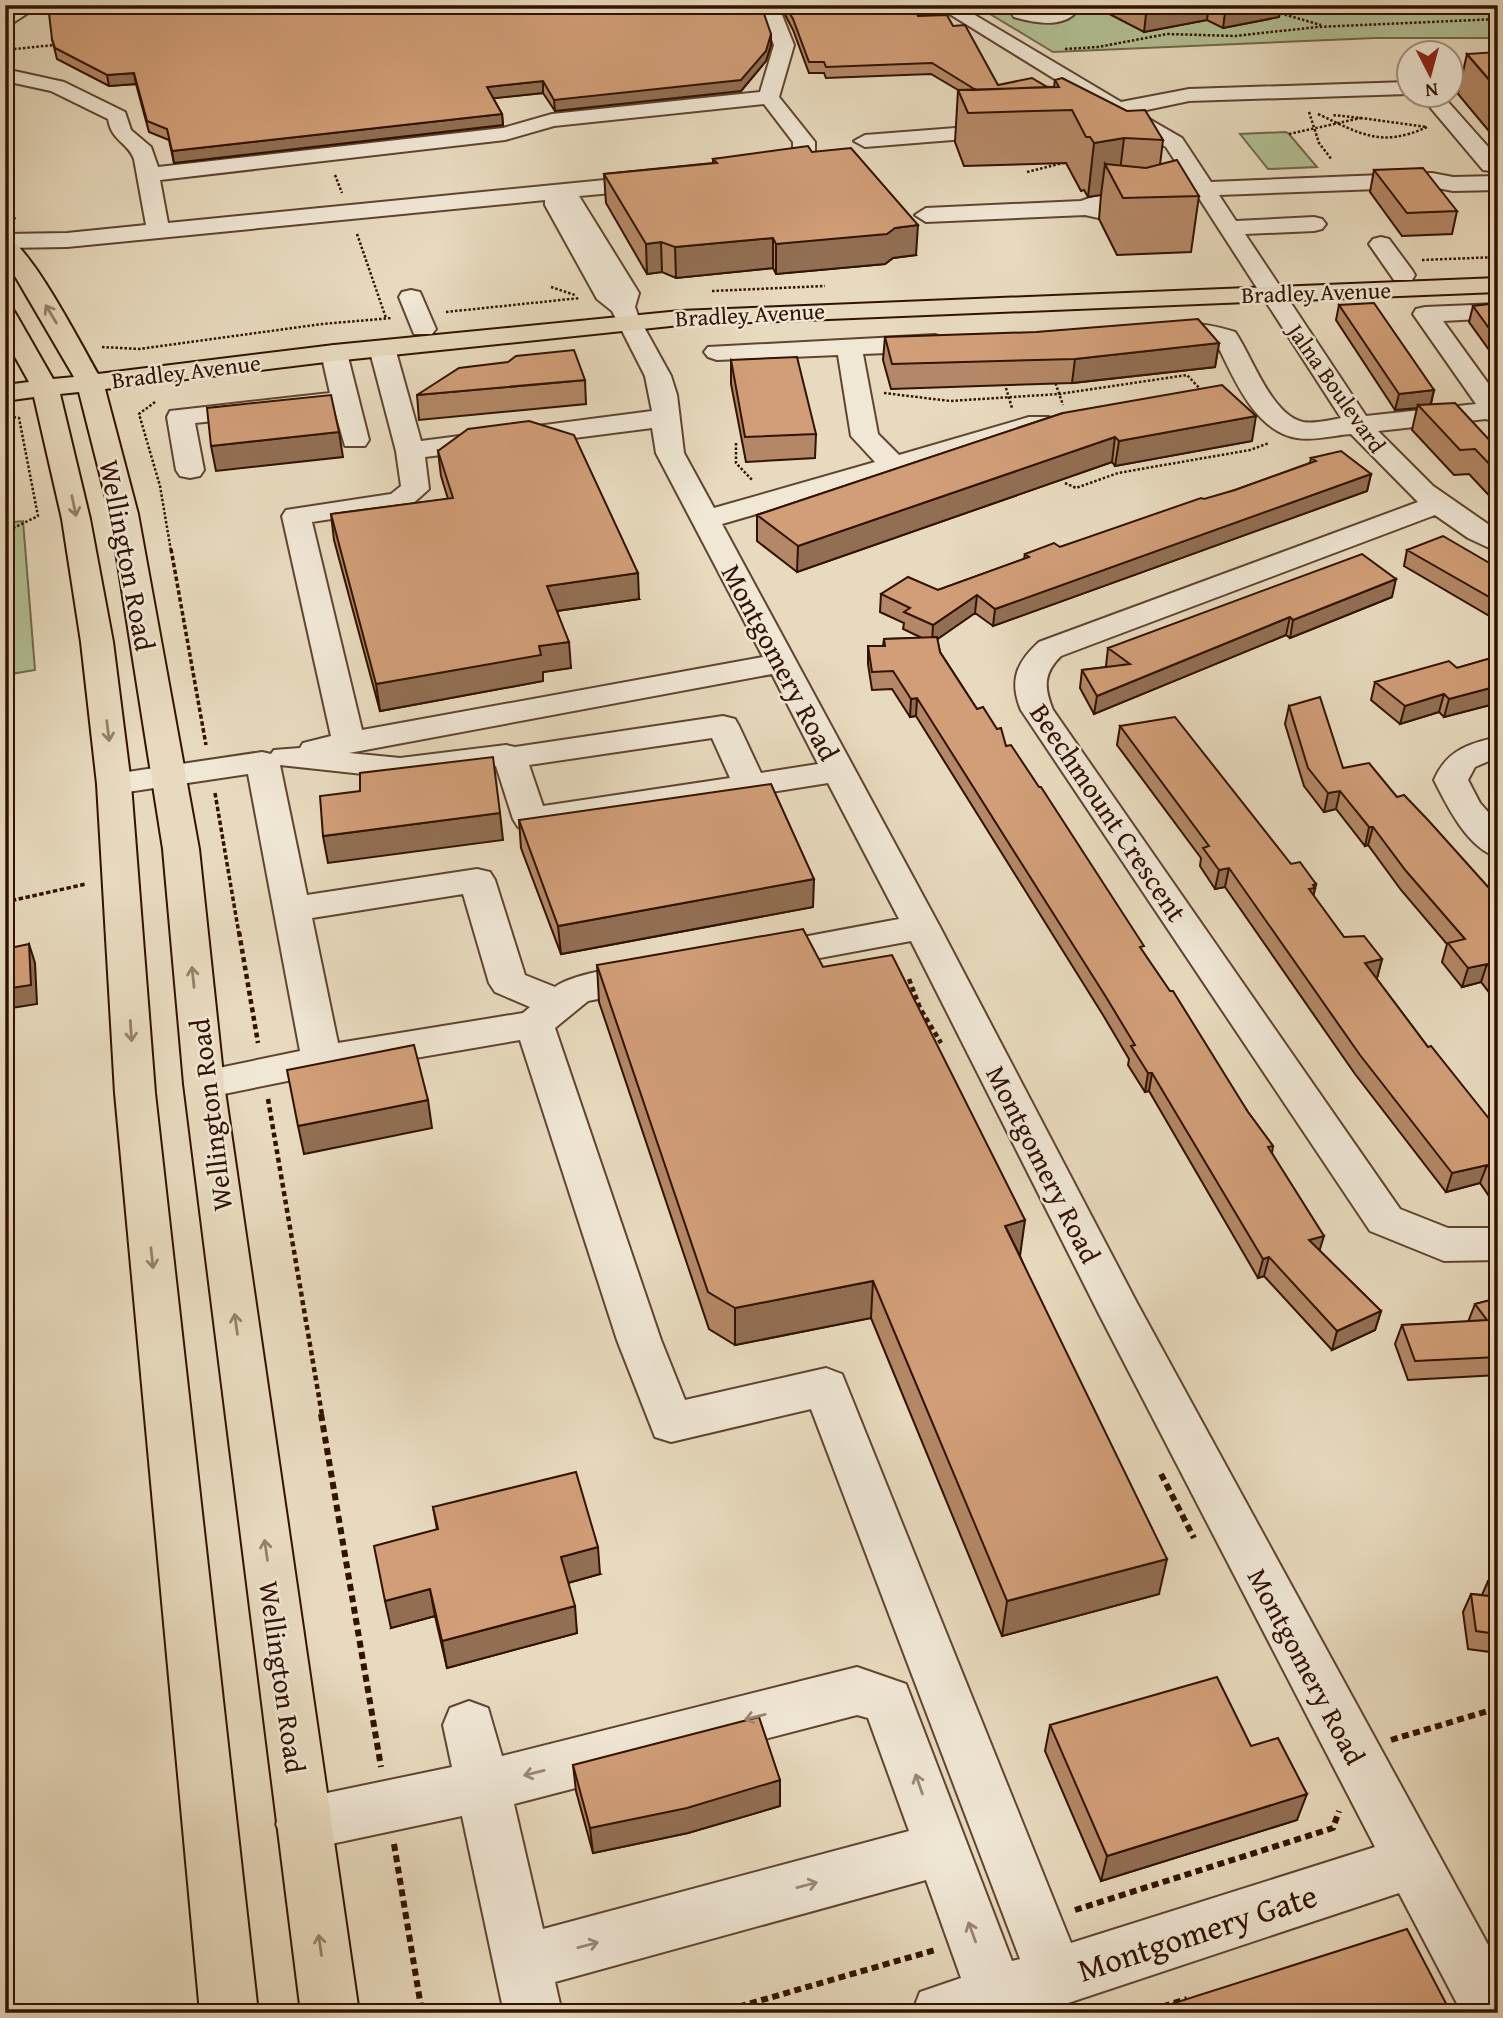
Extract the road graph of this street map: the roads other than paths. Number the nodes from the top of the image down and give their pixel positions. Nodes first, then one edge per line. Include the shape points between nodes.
1 (22, 5) edge
2 (768, 5) edge
3 (944, 5) edge
4 (1066, 5) edge
5 (1018, 9) edge
6 (5, 22) edge
7 (973, 22) junction
8 (7, 77) edge
9 (1394, 88) edge
10 (769, 97) junction
11 (1121, 108) junction
12 (1441, 108) edge
13 (1092, 114) edge
14 (1027, 127) edge
15 (865, 141) dead end
16 (1498, 165) edge
17 (737, 174) edge
18 (147, 175) junction
19 (678, 180) edge
20 (1498, 183) edge
21 (558, 191) junction
22 (1211, 197) junction
23 (1188, 205) edge
24 (1085, 208) dead end
25 (926, 215) dead end
26 (1314, 224) dead end
27 (1230, 228) junction
28 (158, 230) junction
29 (67, 240) junction
30 (10, 249) edge
31 (1498, 271) edge
32 (1498, 285) edge
33 (1268, 286) junction
34 (1498, 311) edge
35 (625, 315) junction
36 (6, 317) edge
37 (1126, 334) edge
38 (966, 344) edge
39 (849, 347) junction
40 (382, 348) junction
41 (717, 352) dead end
42 (334, 353) junction
43 (91, 365) junction
44 (5, 376) edge
45 (1251, 384) junction
46 (1203, 391) edge
47 (24, 393) edge
48 (345, 400) junction
49 (1063, 404) road end
50 (1494, 413) edge
51 (664, 418) junction
52 (1360, 427) junction
53 (355, 440) dead end
54 (410, 451) junction
55 (894, 466) junction
56 (190, 470) dead end
57 (1438, 503) junction
58 (705, 520) junction
59 (1498, 543) edge
60 (782, 663) junction
61 (349, 743) junction
62 (1498, 747) edge
63 (510, 758) junction
64 (274, 760) junction
65 (839, 771) junction
66 (170, 778) junction
67 (114, 785) junction
68 (750, 785) junction
69 (1498, 846) edge
70 (292, 909) junction
71 (922, 927) junction
72 (723, 963) edge
73 (683, 971) edge
74 (547, 1014) junction
75 (322, 1060) junction
76 (204, 1084) junction
77 (1498, 1244) edge
78 (469, 1725) dead end
79 (484, 1786) junction
80 (303, 1824) junction
81 (942, 1849) junction
82 (1412, 1862) junction
83 (1056, 1978) junction
84 (527, 1988) edge
85 (996, 1996) junction
86 (942, 2012) edge
87 (229, 2013) edge
88 (330, 2013) edge
89 (1493, 2013) edge

1 - 6 street via 22,10
2 - 10 street via 784,45
3 - 7 street, Jalna Boulevard
4 - 5 street via 1066,13 1054,17
5 - 7 street
7 - 11 street, Jalna Boulevard
8 - 18 street via 45,82 108,108 118,116 121,132 140,147
9 - 11 street via 1189,95
10 - 17 street via 804,142 804,152 778,166
10 - 18 street via 552,120 505,134
11 - 13 street
11 - 22 street, Jalna Boulevard via 1174,143
12 - 16 street via 1491,165
14 - 15 street
18 - 28 street
19 - 21 street
20 - 22 street via 1432,180
21 - 28 street
21 - 35 street, Montgomery Road via 556,205 609,299
22 - 23 street
22 - 27 street, Jalna Boulevard
24 - 25 street
26 - 27 street
27 - 33 street, Jalna Boulevard
28 - 29 street
29 - 30 street
29 - 30 street via 32,240
43 -> 30 main road, Wellington Road
31 - 33 main road, Bradley Avenue via 1392,260
32 - 33 main road, Bradley Avenue
33 - 35 main road, Bradley Avenue via 772,312
33 - 52 street, Jalna Boulevard
34 - 50 street via 1425,314
35 - 40 main road, Bradley Avenue
35 - 43 main road, Bradley Avenue via 417,314
35 - 51 street, Montgomery Road via 663,389
36 - 47 main road, Wellington Road
37 - 45 street via 1206,331 1226,337
38 - 39 street
39 - 41 street
39 - 55 street via 864,436
40 - 42 main road, Bradley Avenue
40 - 54 street
42 - 43 main road, Bradley Avenue
42 - 48 street
43 - 47 main road, Bradley Avenue
43 - 66 main road, Wellington Road via 124,514
44 - 47 main road, Bradley Avenue
45 - 46 street
45 - 52 street via 1289,427 1300,431
47 -> 67 main road, Wellington Road via 76,519
48 - 53 street
48 - 56 street via 180,417
49 - 55 street
50 - 52 street
51 - 54 street
51 - 58 street, Montgomery Road via 670,453
52 - 57 street, Jalna Boulevard via 1390,464
54 - 61 street via 415,489 399,501 296,516
55 - 58 street
57 - 59 street, Jalna Boulevard
57 - 77 street, Beechmount Crescent via 1050,649 1036,661 1029,678 1030,693 1037,710 1385,1220 1444,1245
58 - 60 street, Montgomery Road
60 - 61 street
60 - 65 street, Montgomery Road
61 - 64 street
62 - 69 street via 1473,752 1456,765 1451,780 1465,807
63 - 64 street via 500,755 400,768
63 - 68 street via 723,726
63 - 68 street via 530,819
64 - 66 street
64 - 70 street
65 - 68 street
65 - 71 street, Montgomery Road
66 - 67 street
76 -> 66 main road, Wellington Road
67 -> 87 main road, Wellington Road via 135,1093
70 - 74 street via 477,880 509,983
70 - 75 street
71 - 72 street
71 - 82 street, Montgomery Road
73 - 74 street via 577,990
74 - 75 street
74 - 83 street via 639,1340 671,1423 826,1387
75 - 76 street
80 -> 76 main road, Wellington Road
78 - 79 street
79 - 80 street
81 -> 79 street via 888,1701 857,1691
79 - 84 street
88 -> 80 main road, Wellington Road
84 -> 81 street
85 -> 81 street
82 - 83 street, Montgomery Gate
82 - 89 street, Montgomery Road
83 - 85 street, Montgomery Gate
85 - 86 street, Montgomery Gate

